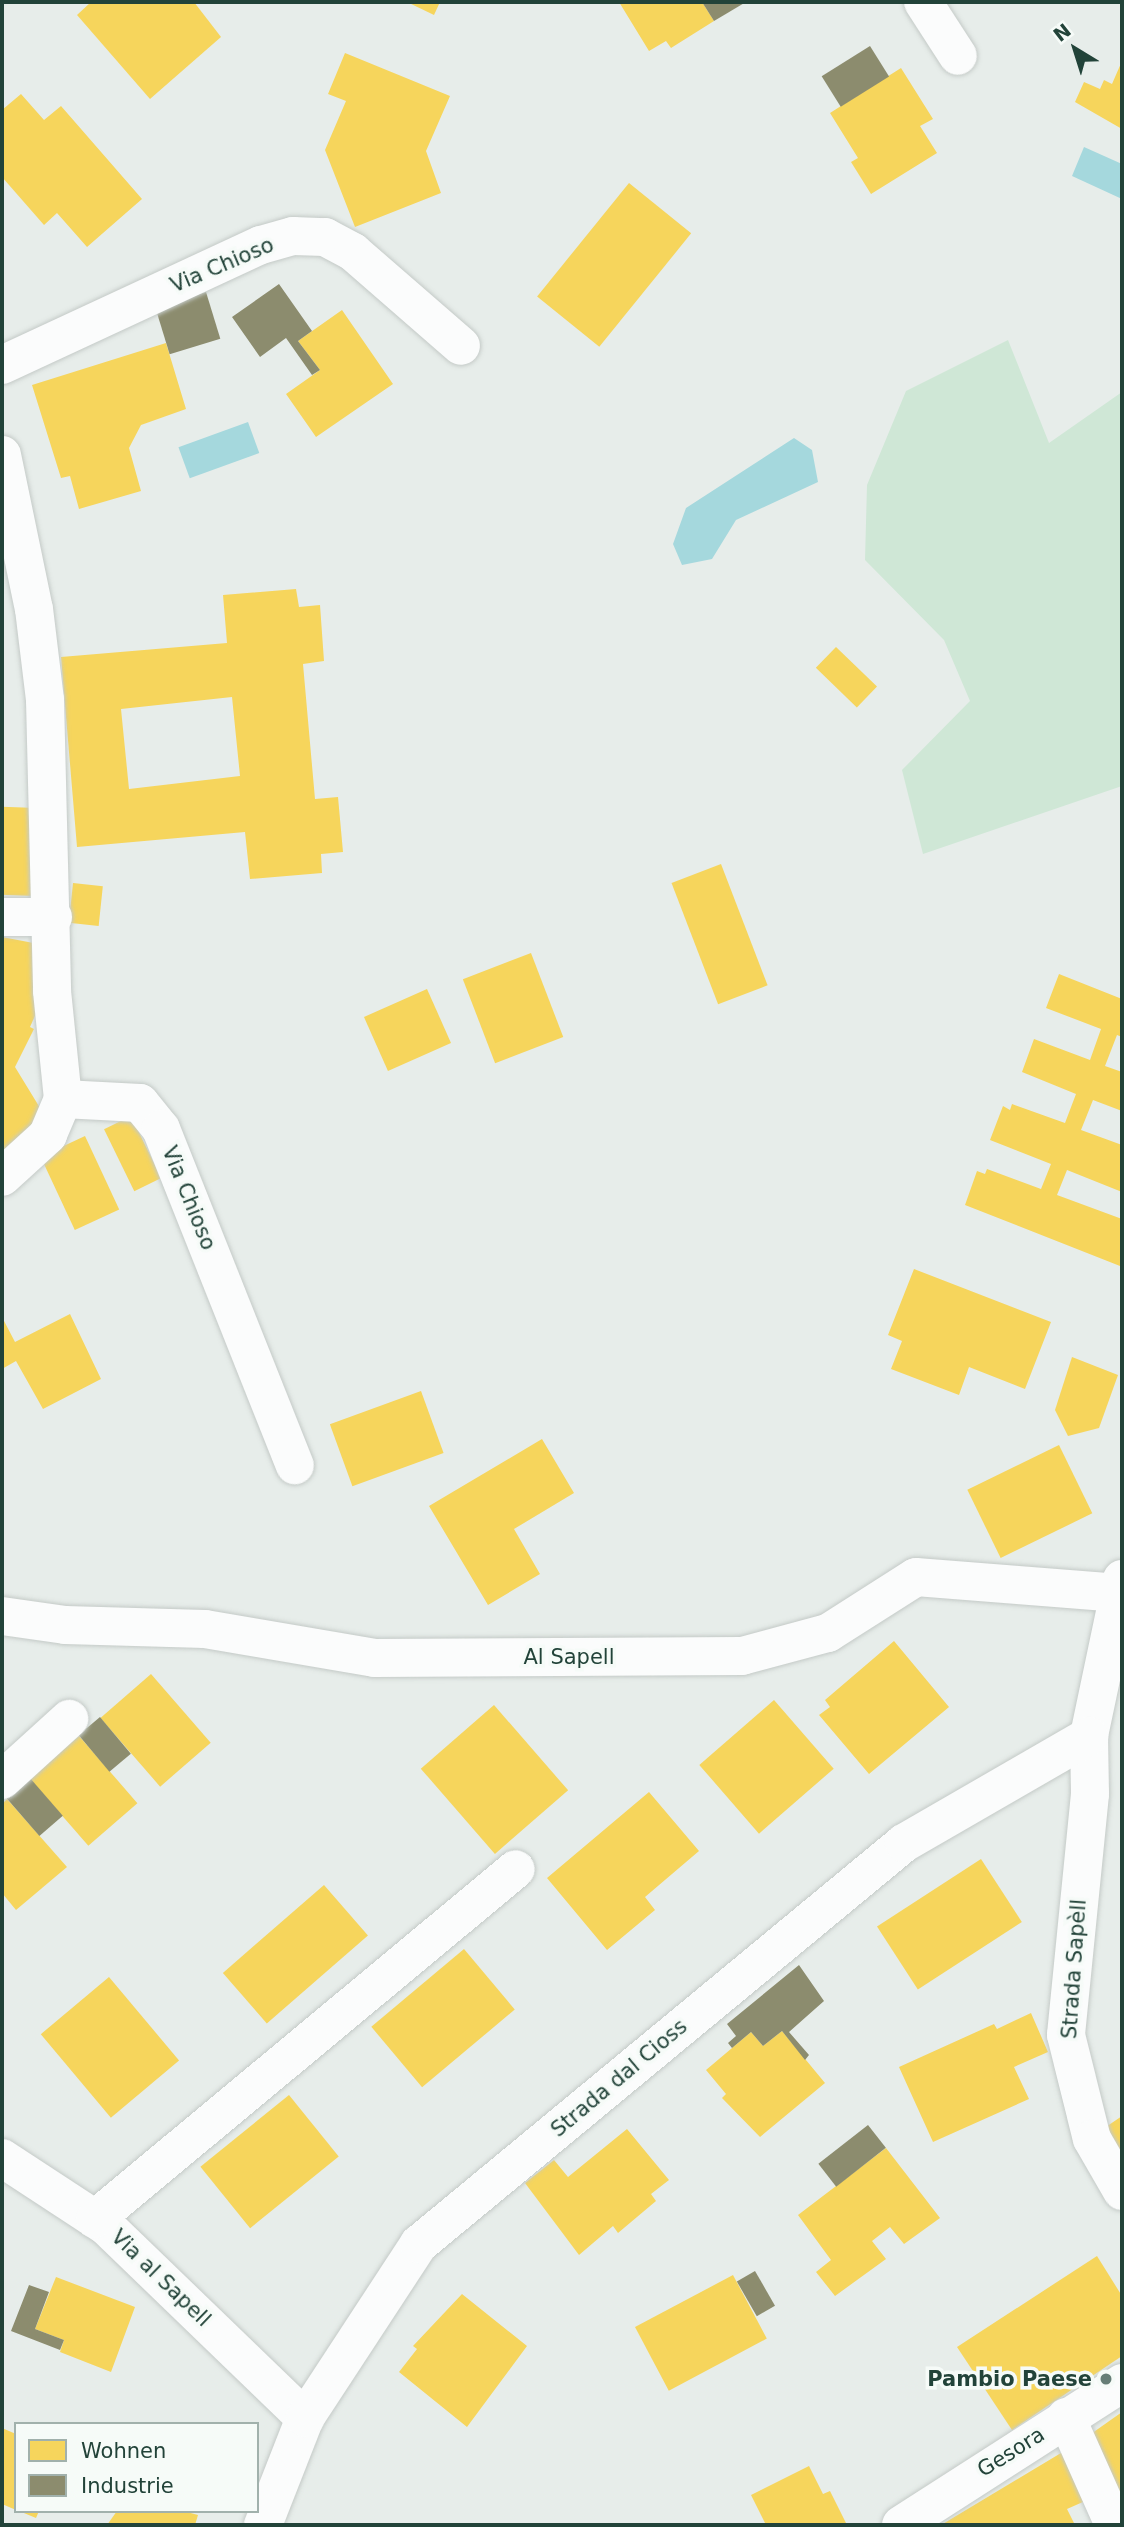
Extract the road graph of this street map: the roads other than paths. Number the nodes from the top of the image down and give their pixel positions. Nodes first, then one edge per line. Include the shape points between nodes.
1 (923, 2) edge
2 (958, 56) dead end
3 (461, 346) dead end
4 (2, 365) edge
5 (2, 455) edge
6 (2, 917) edge
7 (53, 917) junction
8 (63, 1099) junction
9 (2, 1177) edge
10 (295, 1465) dead end
11 (1121, 1586) edge
12 (2, 1616) edge
13 (69, 1719) dead end
14 (1089, 1736) junction
15 (2, 1780) edge
16 (516, 1869) dead end
17 (2, 2158) edge
18 (1122, 2191) edge
19 (95, 2219) junction
20 (1122, 2383) edge
21 (1066, 2417) junction
22 (305, 2418) junction
23 (263, 2525) edge
24 (901, 2525) edge
25 (1114, 2525) edge

1 - 2 street
3 - 4 street, Via Chioso via 353,252 325,237 293,236 261,245
5 - 7 street via 34,609 45,700
6 - 7 street
7 - 8 street via 52,991
8 - 9 street via 48,1135
8 - 10 street, Via Chioso via 140,1103 161,1129
11 - 12 street, Al Sapell via 916,1577 828,1633 742,1656 374,1658 205,1629 65,1625
11 - 14 street, Strada Sapèll
13 - 15 street
14 - 18 street, Strada Sapèll via 1090,1794 1066,2035 1092,2139
14 - 22 street, Strada dal Cioss via 904,1843 419,2244
16 - 19 street
17 - 19 street, Via al Sapell
19 - 22 street, Via al Sapell
20 - 21 street, Gesora
21 - 24 street, Gesora
21 - 25 street
22 - 23 street, Strada dal Cioss

